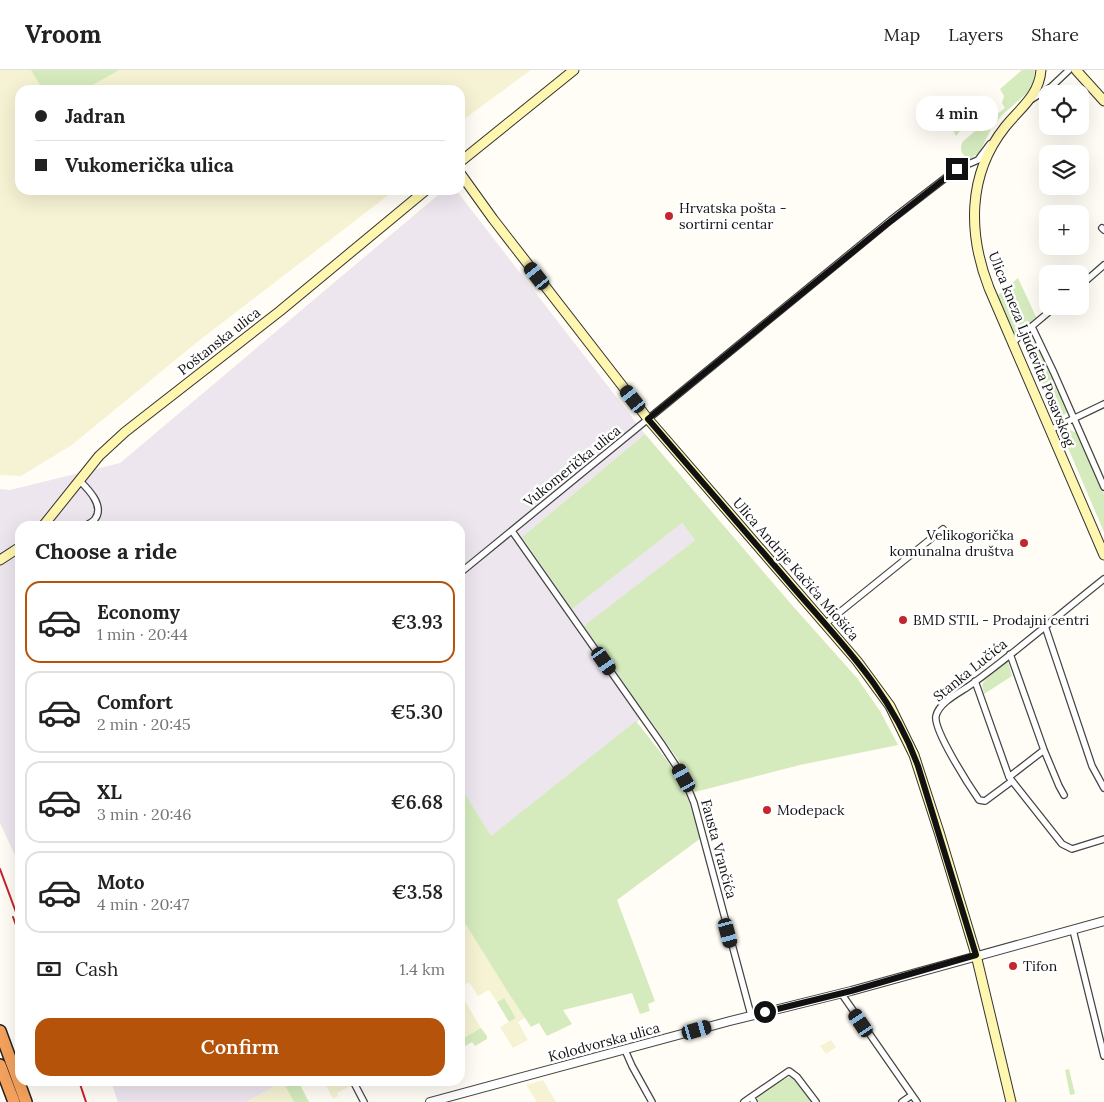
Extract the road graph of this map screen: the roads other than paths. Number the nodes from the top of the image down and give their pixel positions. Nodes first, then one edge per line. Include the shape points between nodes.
1 (574, 70) edge
2 (1041, 70) edge
3 (1069, 70) edge
4 (1076, 70) edge
5 (1029, 101) junction
6 (1104, 101) edge
7 (1000, 133) junction
8 (465, 158) edge
9 (465, 180) edge
10 (420, 195) edge
11 (1104, 265) edge
12 (1089, 278) edge
13 (1046, 315) edge
14 (1032, 327) junction
15 (1012, 343) junction
16 (1104, 404) edge
17 (648, 419) junction
18 (1074, 420) junction
19 (1050, 430) junction
20 (80, 481) junction
21 (1104, 487) edge
22 (47, 521) edge
23 (92, 521) edge
24 (942, 529) dead end
25 (512, 531) junction
26 (15, 550) edge
27 (1104, 555) edge
28 (0, 560) edge
29 (465, 569) edge
30 (1104, 579) edge
31 (825, 624) junction
32 (1045, 626) junction
33 (1010, 654) junction
34 (975, 682) junction
35 (1044, 750) junction
36 (1011, 779) junction
37 (1104, 788) edge
38 (1064, 795) dead end
39 (1102, 840) edge
40 (1104, 921) edge
41 (1073, 930) junction
42 (976, 955) junction
43 (841, 993) junction
44 (751, 1015) junction
45 (0, 1031) edge
46 (625, 1050) junction
47 (1104, 1056) edge
48 (0, 1065) edge
49 (15, 1072) edge
50 (20, 1086) edge
51 (356, 1086) edge
52 (912, 1095) junction
53 (753, 1100) edge
54 (14, 1102) edge
55 (26, 1102) edge
56 (364, 1102) edge
57 (430, 1102) edge
58 (652, 1102) edge
59 (744, 1102) edge
60 (816, 1102) edge
61 (902, 1102) edge
62 (916, 1102) edge
63 (1011, 1102) edge

1 - 8 main road
2 - 5 main road, Ulica kneza Ljudevita Posavskog via 1037,88
3 - 5 street
4 - 6 main road
5 - 7 main road, Ulica kneza Ljudevita Posavskog
7 - 15 main road, Ulica kneza Ljudevita Posavskog via 982,170 976,191 974,224 980,264
7 - 17 street, Vukomerička ulica via 978,160 964,166 887,224
9 - 17 main road, Ulica Andrije Kačića Miošića
10 - 20 main road, Poštanska ulica via 280,311 125,432 99,456
11 - 12 street
13 - 14 street
14 - 15 street
14 - 18 street
15 - 19 main road, Ulica kneza Ljudevita Posavskog
16 - 18 street
17 - 25 street, Vukomerička ulica
17 - 31 main road, Ulica Andrije Kačića Miošića
18 - 19 street
18 - 21 street
19 - 27 main road, Ulica kneza Ljudevita Posavskog
20 - 22 main road, Poštanska ulica
20 - 23 street via 98,505
24 - 31 street
25 - 29 street, Vukomerička ulica
25 - 44 street, Fausta Vrančića via 684,778 694,803
26 - 28 main road
30 - 32 street, Stanka Lučića
31 - 42 main road, Ulica Andrije Kačića Miošića via 873,681 909,744
32 - 33 street, Stanka Lučića
32 - 37 street via 1092,766
33 - 34 street, Stanka Lučića
33 - 35 street
34 - 36 street
34 - 36 street, Stanka Lučića via 940,708 937,725 981,802
35 - 36 street
35 - 38 street
36 - 39 street via 1062,844 1072,849
40 - 41 street, Kolodvorska ulica
41 - 42 street, Kolodvorska ulica
41 - 47 street
42 - 43 street, Kolodvorska ulica
42 - 63 main road, Ulica Andrije Kačića Miošića
43 - 44 street, Kolodvorska ulica
43 - 52 street
44 - 46 street, Kolodvorska ulica
45 - 49 highway
46 - 57 street, Kolodvorska ulica
46 - 58 street
48 - 54 highway
50 - 55 highway
51 - 56 street
52 - 61 street
52 - 62 street
53 - 59 street
53 - 60 street via 789,1071 798,1077

